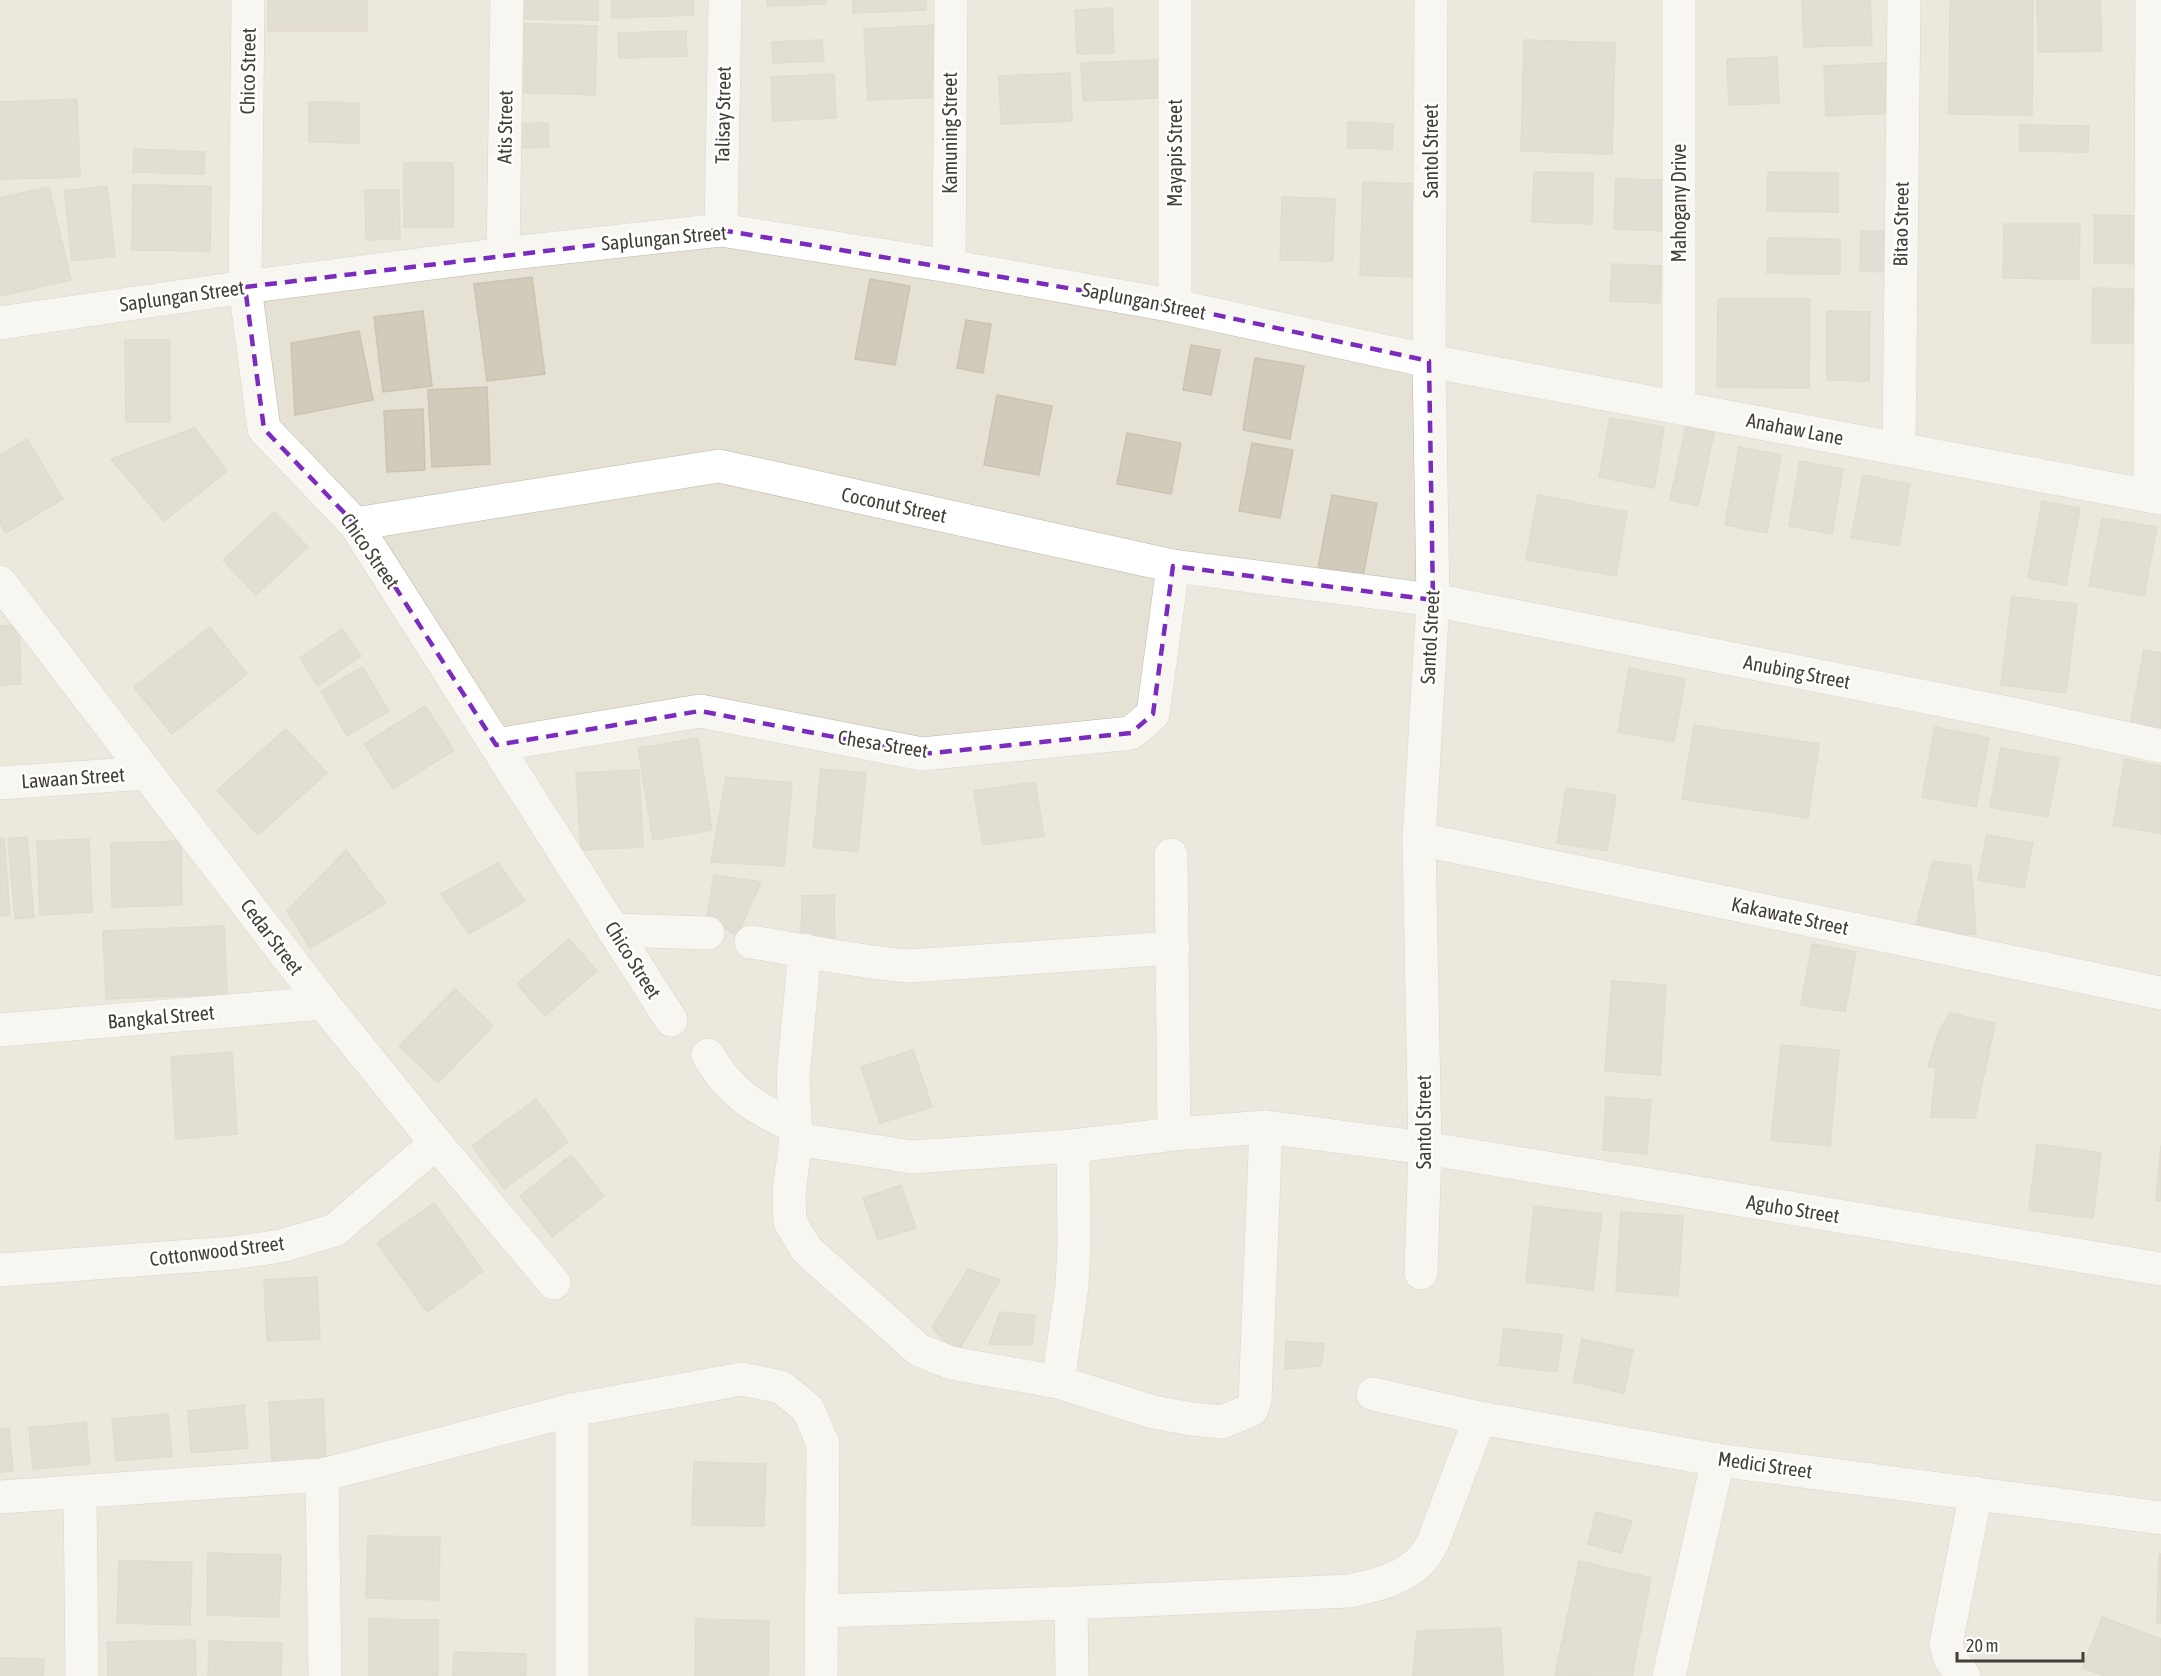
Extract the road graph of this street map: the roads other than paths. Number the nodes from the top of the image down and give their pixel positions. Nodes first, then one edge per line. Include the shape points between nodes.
1 (248, 0) edge
2 (507, 0) edge
3 (725, 0) edge
4 (951, 0) edge
5 (1175, 0) edge
6 (1431, 0) edge
7 (1679, 0) edge
8 (1904, 0) edge
9 (2152, 0) edge
10 (721, 230) junction
11 (503, 254) junction
12 (949, 266) junction
13 (245, 287) junction
14 (1175, 306) junction
15 (0, 323) edge
16 (1430, 361) junction
17 (1679, 406) junction
18 (1899, 448) junction
19 (2155, 497) edge
20 (355, 524) junction
21 (1173, 566) junction
22 (0, 582) edge
23 (1433, 600) junction
24 (496, 746) junction
25 (2161, 746) edge
26 (147, 773) junction
27 (0, 783) edge
28 (1419, 838) junction
29 (1171, 855) dead end
30 (613, 930) junction
31 (708, 933) dead end
32 (751, 942) dead end
33 (1173, 948) junction
34 (805, 950) junction
35 (2161, 993) edge
36 (322, 1003) junction
37 (670, 1020) dead end
38 (0, 1030) edge
39 (708, 1055) dead end
40 (1266, 1127) junction
41 (795, 1133) junction
42 (1174, 1134) junction
43 (436, 1143) junction
44 (1073, 1146) junction
45 (1425, 1148) junction
46 (2161, 1269) edge
47 (0, 1270) edge
48 (1421, 1273) dead end
49 (554, 1283) dead end
50 (1058, 1382) junction
51 (1372, 1394) dead end
52 (572, 1410) junction
53 (1480, 1418) junction
54 (1718, 1460) junction
55 (322, 1475) junction
56 (80, 1491) junction
57 (1976, 1493) junction
58 (0, 1497) edge
59 (2161, 1518) edge
60 (1071, 1603) junction
61 (822, 1611) junction
62 (82, 1676) edge
63 (325, 1676) edge
64 (572, 1676) edge
65 (821, 1676) edge
66 (1072, 1676) edge
67 (1669, 1676) edge
68 (1964, 1676) edge

1 - 13 street, Chico Street
2 - 11 street, Atis Street
3 - 10 street, Talisay Street
4 - 12 street, Kamuning Street
5 - 14 street, Mayapis Street
6 - 16 street, Santol Street
7 - 17 street, Mahogany Drive
8 - 18 street, Bitao Street
9 - 19 street
10 - 11 street, Saplungan Street
10 - 12 street, Saplungan Street
11 - 13 street, Saplungan Street
12 - 14 street, Saplungan Street
13 - 15 street, Saplungan Street
13 - 20 street, Chico Street via 264,429
14 - 16 street, Saplungan Street
16 - 17 street, Anahaw Lane
16 - 23 street, Santol Street
17 - 18 street, Anahaw Lane
18 - 19 street, Anahaw Lane
20 - 21 street, Coconut Street via 719,466
20 - 24 street, Chico Street
21 - 23 street, Coconut Street
21 - 24 street, Chesa Street via 1153,714 1131,733 922,754 700,711
22 - 26 street, Cedar Street
23 - 25 street, Anubing Street
23 - 28 street, Santol Street
24 - 30 street, Chico Street
26 - 27 street, Lawaan Street
26 - 36 street, Cedar Street
28 - 35 street, Kakawate Street
28 - 45 street, Santol Street
29 - 33 street
30 - 31 street
30 - 37 street, Chico Street
32 - 34 street
33 - 34 street via 909,966
33 - 42 street
34 - 41 street via 793,1078
36 - 38 street, Bangkal Street
36 - 43 street, Cedar Street
39 - 41 street, Aguho Street via 741,1097
40 - 42 street, Aguho Street
40 - 45 street, Aguho Street
40 - 50 street via 1255,1401 1251,1410 1222,1422 1192,1419 1153,1412
41 - 44 street, Aguho Street via 912,1157
41 - 50 street via 790,1222 807,1250 919,1350 951,1363
42 - 44 street, Aguho Street
43 - 47 street, Cottonwood Street via 335,1230 281,1246
43 - 49 street, Cedar Street
44 - 50 street via 1072,1286
45 - 46 street, Aguho Street
45 - 48 street, Santol Street
51 - 53 street, Medici Street
52 - 55 street
52 - 61 street via 742,1379 781,1387 808,1409 823,1444
52 - 64 street
53 - 54 street, Medici Street
53 - 60 street via 1434,1542 1411,1568 1378,1585 1349,1591
54 - 57 street, Medici Street
54 - 67 street
55 - 56 street
55 - 63 street
56 - 58 street
56 - 62 street
57 - 59 street, Medici Street
57 - 68 street via 1946,1644 1950,1659
60 - 61 street
60 - 66 street
61 - 65 street

